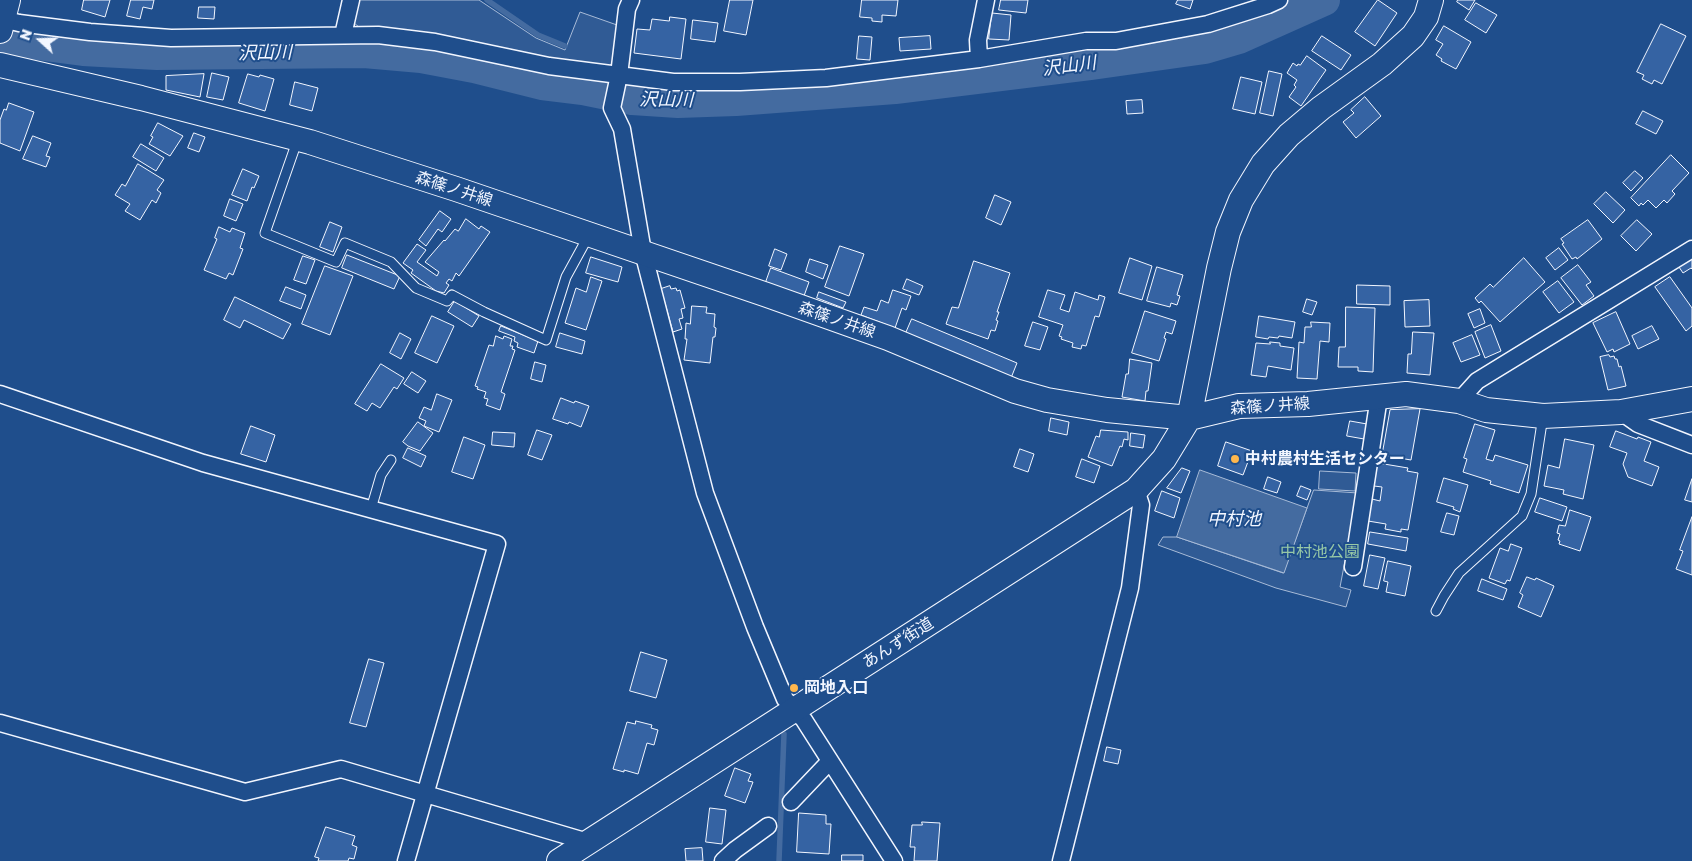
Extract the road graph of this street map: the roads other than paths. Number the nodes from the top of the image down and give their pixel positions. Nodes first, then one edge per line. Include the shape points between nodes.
1 (352, 0) edge
2 (631, 0) edge
3 (986, 0) edge
4 (1279, 0) edge
5 (1431, 0) edge
6 (3, 18) edge
7 (343, 35) junction
8 (978, 59) junction
9 (0, 65) edge
10 (618, 80) junction
11 (294, 150) dead end
12 (589, 235) junction
13 (1692, 248) edge
14 (643, 252) junction
15 (0, 394) edge
16 (1379, 397) junction
17 (1692, 399) edge
18 (1459, 401) junction
19 (1620, 412) junction
20 (1543, 416) junction
21 (1189, 418) junction
22 (1692, 444) edge
23 (391, 460) dead end
24 (1136, 490) junction
25 (371, 509) junction
26 (1352, 566) dead end
27 (1436, 611) dead end
28 (794, 709) junction
29 (0, 723) edge
30 (830, 761) junction
31 (425, 793) junction
32 (791, 802) dead end
33 (768, 826) dead end
34 (588, 842) junction
35 (406, 861) edge
36 (559, 861) edge
37 (723, 861) edge
38 (894, 861) edge
39 (1061, 861) edge

1 - 7 street
2 - 10 street via 627,9
3 - 8 street via 978,40
4 - 8 street via 1208,24 1116,41 1086,41
5 - 21 main road, あんず街道 via 1426,17 1413,36 1382,64 1289,135 1263,164 1241,200 1228,232
6 - 7 street via 90,32 171,38
7 - 10 street via 378,35 435,42
8 - 10 street via 816,78 740,82
9 - 12 main road, 森篠ノ井線 via 310,142
10 - 14 street via 612,108 622,129
11 - 12 lane via 264,233 336,262 345,243 391,262 416,288 447,301 452,295 546,340 566,277
12 - 14 main road, 森篠ノ井線
13 - 18 street via 1477,381
14 - 21 main road, 森篠ノ井線 via 888,338 1015,391 1108,410
14 - 28 street via 706,494 755,627 786,699
15 - 25 street via 203,463
16 - 18 main road, 森篠ノ井線 via 1406,394
16 - 21 main road, 森篠ノ井線 via 1239,406
16 - 26 street
17 - 19 main road, 森篠ノ井線
18 - 20 main road, 森篠ノ井線 via 1486,410
19 - 20 main road, 森篠ノ井線
19 - 22 street via 1638,424
20 - 27 lane via 1531,494 1522,516 1459,573
21 - 24 main road, あんず街道 via 1164,459
23 - 25 lane via 381,475
24 - 28 main road, あんず街道
24 - 39 street via 1141,505 1130,588
25 - 31 street via 497,544
28 - 30 street
28 - 34 main road, あんず街道
29 - 31 street via 245,792 340,769
30 - 32 street
30 - 38 street
31 - 34 street
31 - 35 street
33 - 37 street
34 - 36 main road, あんず街道

